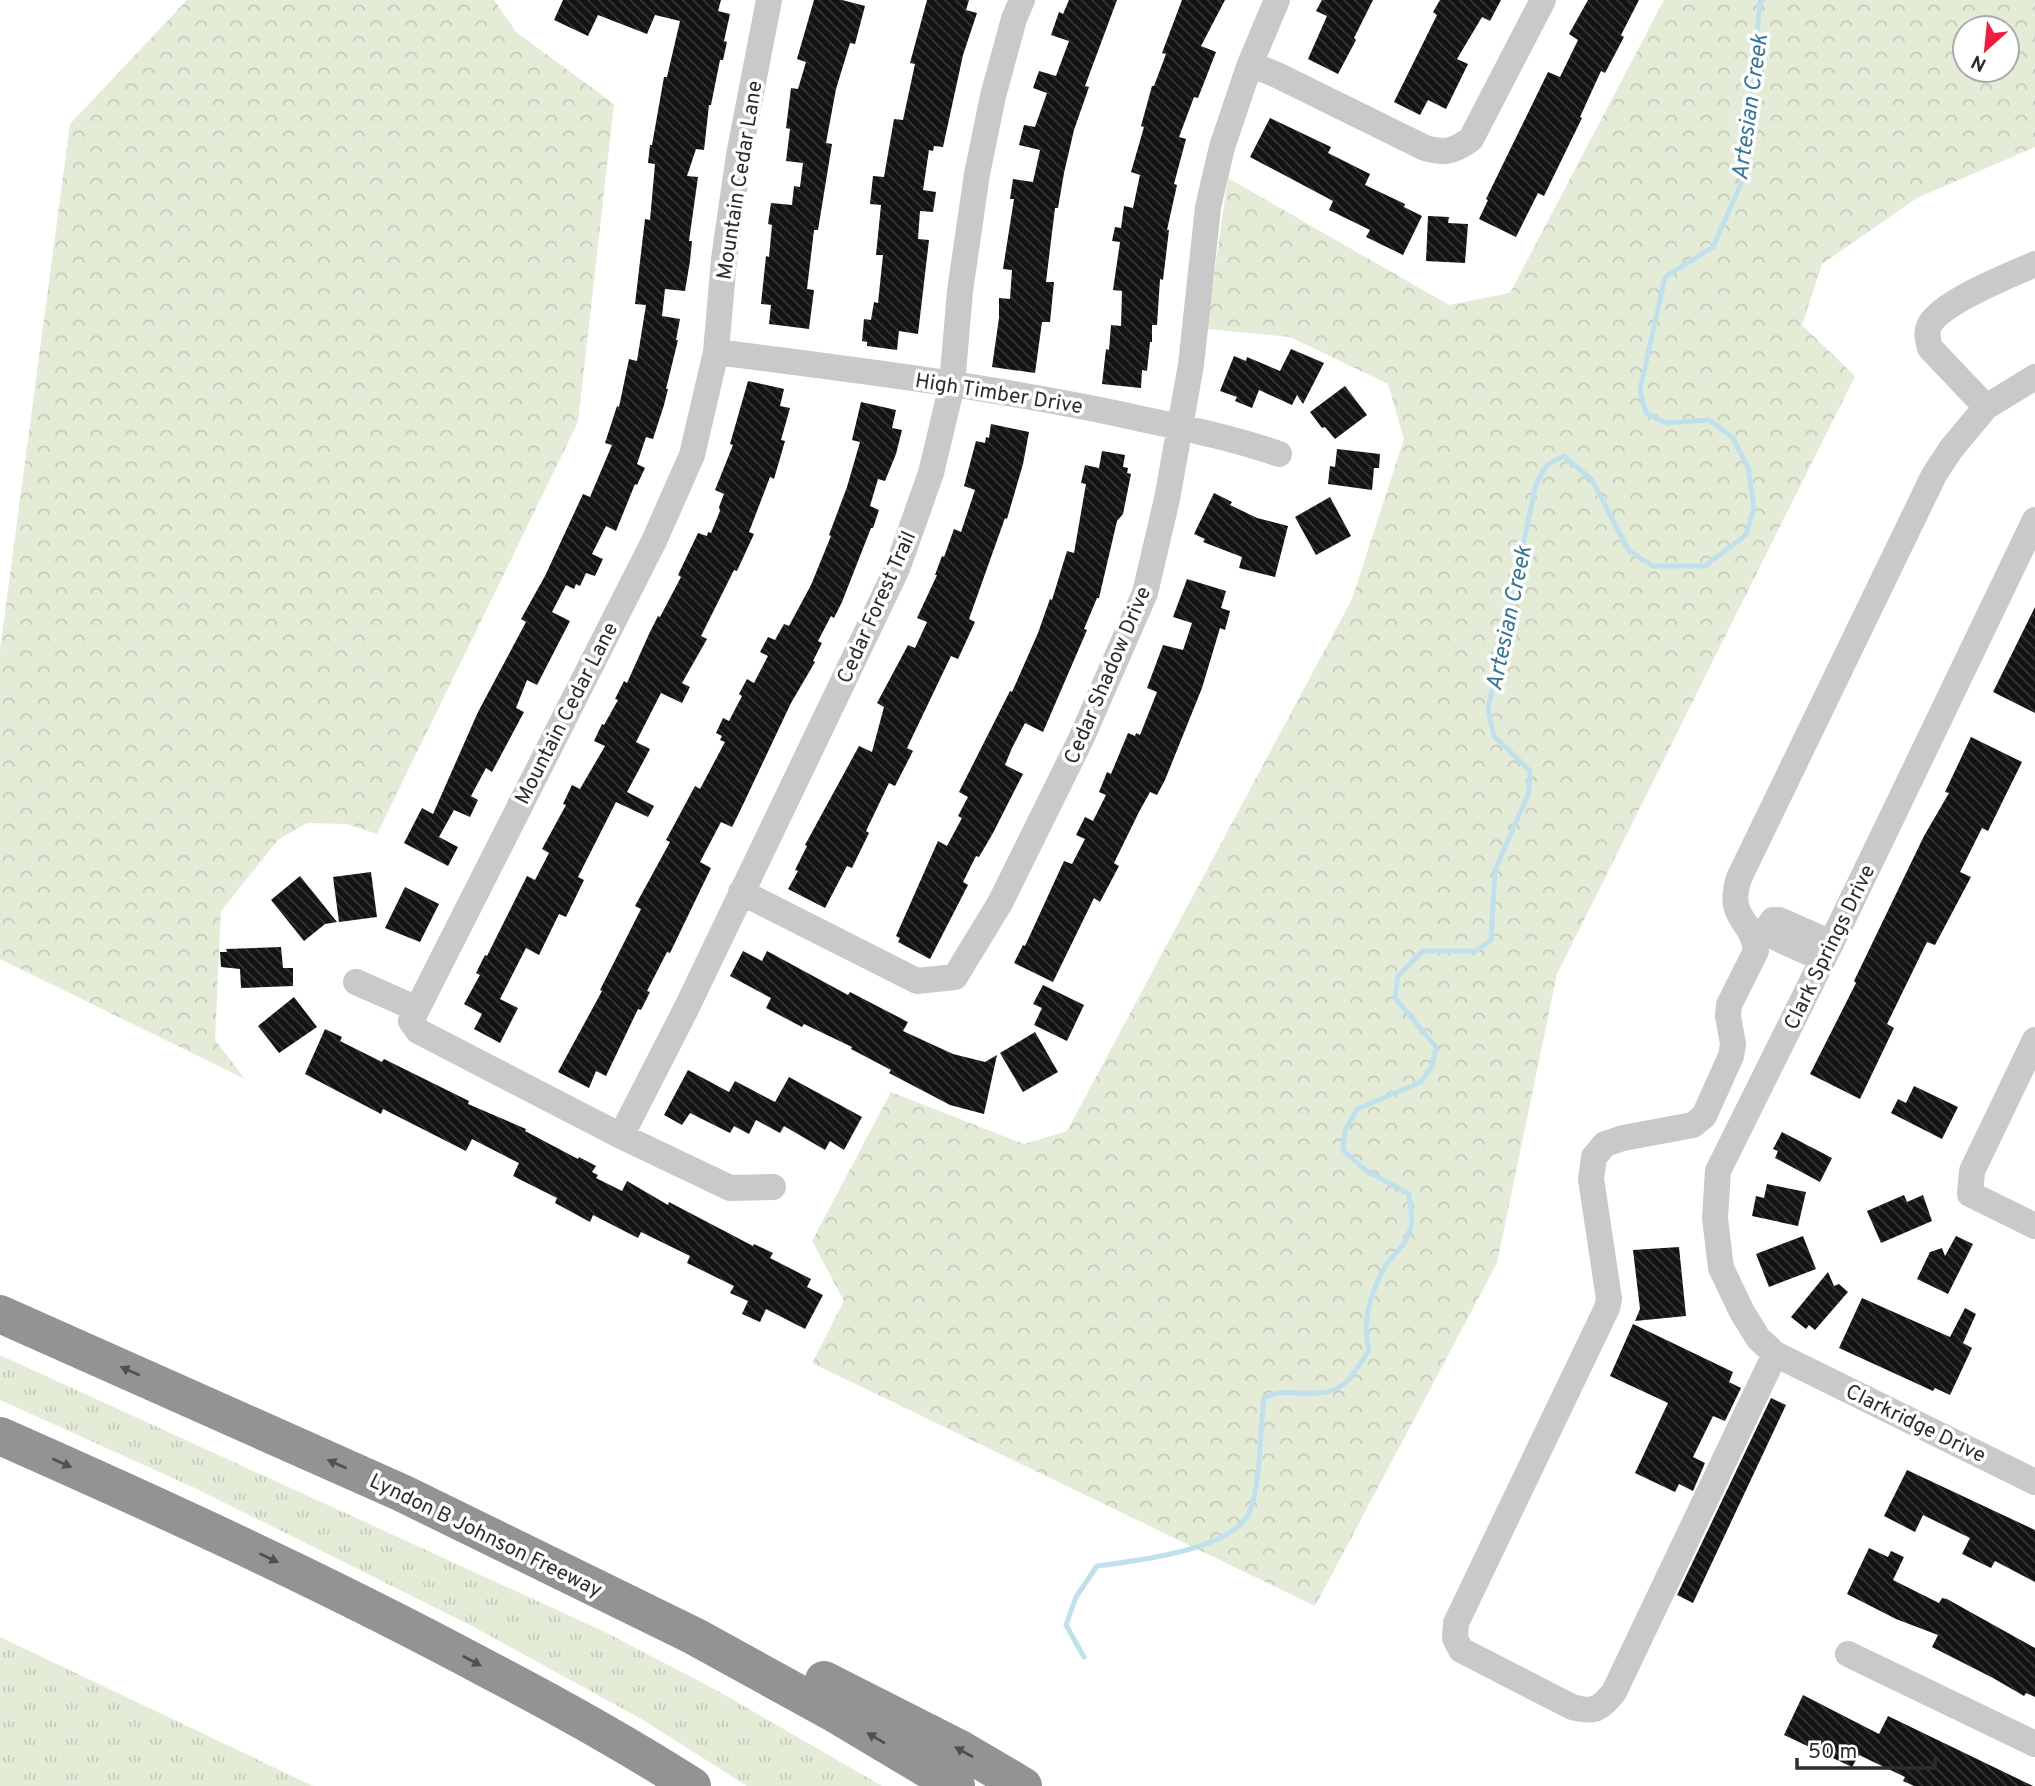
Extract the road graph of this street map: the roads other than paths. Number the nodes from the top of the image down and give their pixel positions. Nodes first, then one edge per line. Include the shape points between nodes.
1 (769, 0) edge
2 (1022, 0) edge
3 (1277, 0) edge
4 (1543, 0) edge
5 (1250, 64) junction
6 (2035, 264) edge
7 (716, 352) junction
8 (2035, 377) edge
9 (951, 385) junction
10 (1986, 407) junction
11 (1180, 427) junction
12 (1279, 454) dead end
13 (2035, 520) edge
14 (741, 892) junction
15 (1758, 933) junction
16 (1827, 951) junction
17 (356, 982) dead end
18 (416, 1009) junction
19 (2035, 1040) edge
20 (621, 1136) junction
21 (773, 1187) dead end
22 (2035, 1226) edge
23 (0, 1314) edge
24 (1786, 1359) junction
25 (0, 1436) edge
26 (2035, 1482) edge
27 (488, 1535) junction
28 (1849, 1654) dead end
29 (2035, 1744) edge
30 (692, 1786) edge
31 (956, 1786) edge
32 (1023, 1786) edge

1 - 7 street, Mountain Cedar Lane via 739,156
2 - 9 street, Cedar Forest Trail via 993,96 977,174
3 - 5 street, Cedar Shadow Drive
4 - 5 street via 1471,139 1456,150 1441,153 1425,148
5 - 11 street, Cedar Shadow Drive via 1208,207
6 - 10 street via 1978,290 1943,310 1930,324 1930,348
7 - 9 street, High Timber Drive
7 - 18 street, Mountain Cedar Lane via 692,455 654,541
8 - 10 street
9 - 11 street, High Timber Drive via 1028,395
9 - 14 street, Cedar Forest Trail via 931,473 897,569
10 - 15 street via 1934,475 1739,878 1736,911
11 - 12 street, High Timber Drive
11 - 14 street, Cedar Shadow Drive via 1145,593 1070,763 1000,903 955,977 917,981
13 - 16 street, Clark Springs Drive
14 - 20 street, Cedar Forest Trail
15 - 16 street via 1779,919
15 - 24 street via 1754,958 1729,1005 1731,1056 1704,1116 1693,1125 1605,1144 1594,1157 1591,1179 1607,1308 1456,1623 1455,1638 1461,1650 1572,1707 1586,1711 1602,1707 1614,1692
16 - 24 street, Clark Springs Drive via 1718,1171 1715,1218 1721,1268 1758,1338
17 - 18 street
18 - 20 street via 411,1021 418,1031
19 - 22 street via 1972,1171 1970,1194
20 - 21 street via 730,1188
27 -> 23 highway, Lyndon B Johnson Freeway
24 - 26 street, Clarkridge Drive
25 -> 30 highway via 314,1579 538,1696
31 -> 27 highway, Lyndon B Johnson Freeway via 694,1636
32 -> 27 highway via 962,1750 687,1610
28 - 29 street

